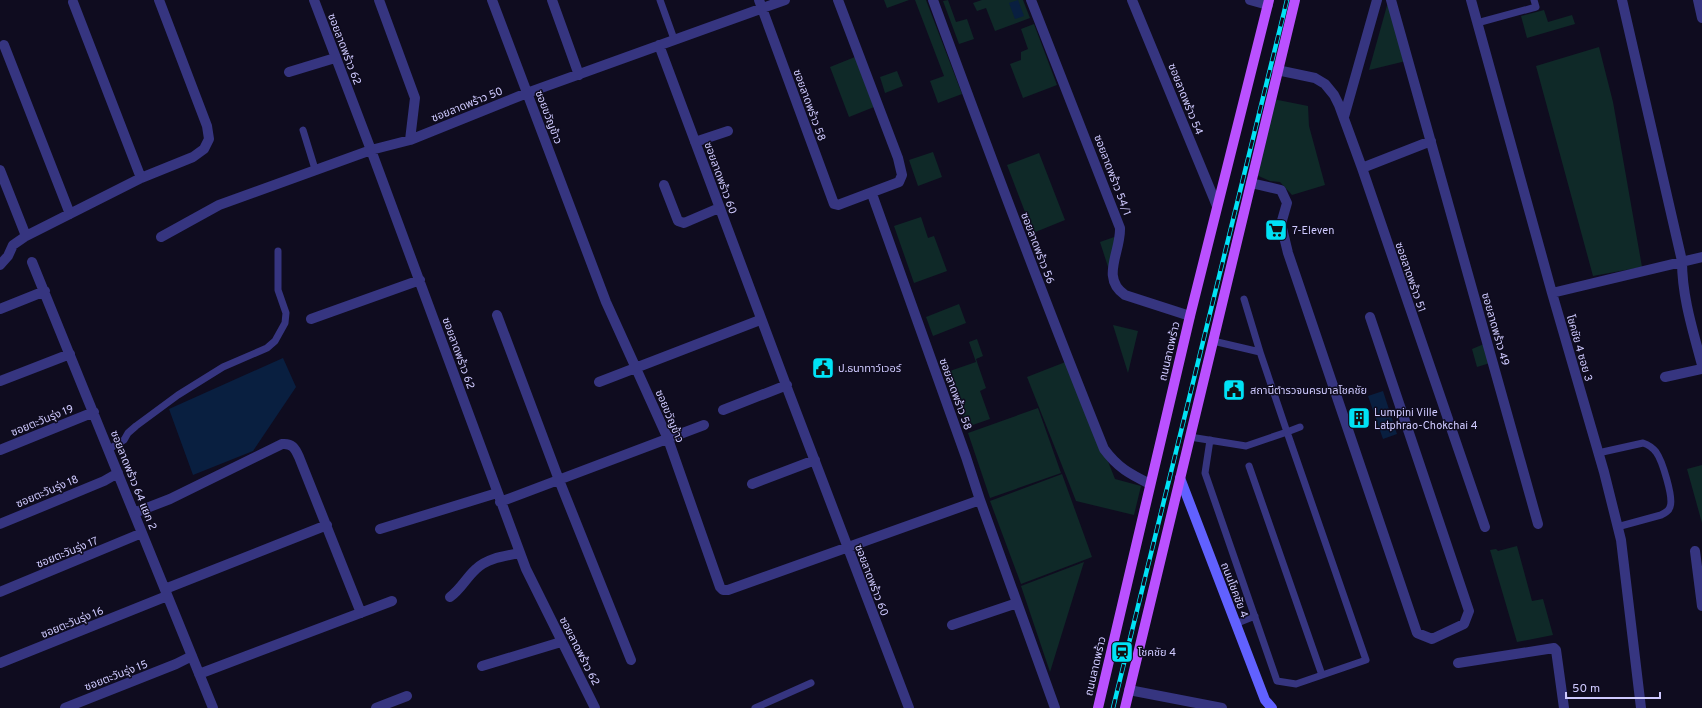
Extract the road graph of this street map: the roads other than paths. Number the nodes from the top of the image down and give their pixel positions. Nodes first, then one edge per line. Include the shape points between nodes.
1 (159, 0) edge
2 (314, 0) edge
3 (379, 0) edge
4 (492, 0) edge
5 (552, 0) edge
6 (660, 0) edge
7 (785, 0) edge
8 (838, 0) edge
9 (933, 0) edge
10 (1031, 0) edge
11 (1132, 0) edge
12 (1250, 0) edge
13 (1295, 0) edge
14 (1377, 0) edge
15 (1391, 0) edge
16 (1471, 0) edge
17 (1534, 0) edge
18 (1622, 0) edge
19 (1698, 0) edge
20 (73, 2) dead end
21 (1269, 3) edge
22 (760, 4) edge
23 (1702, 18) edge
24 (1478, 23) junction
25 (674, 39) junction
26 (4, 45) dead end
27 (659, 45) junction
28 (335, 58) junction
29 (1277, 70) junction
30 (289, 72) dead end
31 (579, 75) junction
32 (527, 93) junction
33 (1344, 116) junction
34 (303, 130) dead end
35 (728, 131) dead end
36 (410, 140) junction
37 (1431, 141) junction
38 (694, 142) junction
39 (371, 150) junction
40 (1362, 168) junction
41 (316, 169) junction
42 (0, 170) edge
43 (142, 178) junction
44 (1251, 183) junction
45 (664, 185) dead end
46 (872, 194) junction
47 (1217, 206) junction
48 (719, 208) junction
49 (70, 214) junction
50 (26, 236) junction
51 (161, 237) dead end
52 (278, 251) dead end
53 (1702, 257) edge
54 (1682, 261) junction
55 (32, 262) dead end
56 (0, 265) edge
57 (420, 280) junction
58 (45, 291) junction
59 (1552, 293) junction
60 (1244, 299) dead end
61 (0, 309) edge
62 (497, 315) dead end
63 (1190, 316) junction
64 (1370, 317) dead end
65 (311, 319) dead end
66 (760, 320) junction
67 (1213, 341) junction
68 (1260, 352) junction
69 (70, 354) junction
70 (1702, 365) edge
71 (636, 369) junction
72 (1702, 369) edge
73 (1665, 377) dead end
74 (0, 381) edge
75 (598, 382) dead end
76 (787, 385) junction
77 (723, 410) dead end
78 (94, 412) junction
79 (704, 425) dead end
80 (1300, 427) dead end
81 (1287, 432) junction
82 (1190, 437) junction
83 (668, 439) junction
84 (1210, 440) junction
85 (108, 449) junction
86 (0, 450) edge
87 (1598, 453) junction
88 (815, 460) junction
89 (1249, 466) dead end
90 (118, 473) junction
91 (1180, 478) junction
92 (560, 480) junction
93 (752, 484) dead end
94 (1150, 484) junction
95 (499, 498) junction
96 (980, 500) junction
97 (134, 513) junction
98 (0, 524) edge
99 (1538, 524) dead end
100 (327, 525) junction
101 (1485, 527) dead end
102 (1617, 527) junction
103 (380, 529) dead end
104 (142, 534) junction
105 (847, 549) junction
106 (1695, 551) dead end
107 (520, 553) junction
108 (0, 592) edge
109 (166, 593) junction
110 (450, 597) dead end
111 (392, 601) dead end
112 (1017, 603) junction
113 (1702, 606) edge
114 (361, 613) junction
115 (1255, 616) junction
116 (1235, 624) junction
117 (952, 625) dead end
118 (561, 642) junction
119 (192, 656) junction
120 (631, 660) dead end
121 (0, 663) edge
122 (1458, 663) dead end
123 (482, 666) dead end
124 (199, 674) junction
125 (1322, 675) junction
126 (811, 683) dead end
127 (1129, 690) junction
128 (407, 696) dead end
129 (1192, 705) edge
130 (767, 706) edge
131 (65, 708) edge
132 (213, 708) edge
133 (376, 708) edge
134 (595, 708) edge
135 (755, 708) edge
136 (909, 708) edge
137 (1055, 708) edge
138 (1098, 708) edge
139 (1125, 708) edge
140 (1222, 708) edge
141 (1269, 708) edge
142 (1564, 708) edge
143 (1641, 708) edge

1 - 43 street via 207,126 209,139 204,149 193,157
2 - 28 street, ซอยลาดพร้าว 62
3 - 36 street via 415,98
4 - 32 street, ซอยขวัญข้าว
5 - 31 street
6 - 25 lane
7 - 22 street, ซอยลาดพร้าว 50
8 - 46 street, ซอยลาดพร้าว 58 via 902,170 899,182
9 - 94 street, ซอยลาดพร้าว 56 via 1104,449 1120,468
10 - 63 street, ซอยลาดพร้าว 54/1 via 1120,228 1112,275 1114,283 1125,295
11 - 47 street, ซอยลาดพร้าว 54
12 - 21 street
13 - 29 main road
14 - 33 street
15 - 37 street, ซอยลาดพร้าว 49
16 - 24 street, โชคชัย 4 ซอย 3
17 - 24 lane via 1536,7
18 - 54 street
19 - 23 street
20 - 43 street
21 - 47 main road, ถนนลาดพร้าว
22 - 25 street, ซอยลาดพร้าว 50
22 - 46 street, ซอยลาดพร้าว 58 via 834,204
24 - 59 street, โชคชัย 4 ซอย 3
25 - 27 street, ซอยลาดพร้าว 50
26 - 49 street
27 - 31 street, ซอยลาดพร้าว 50
27 - 38 street, ซอยลาดพร้าว 60
28 - 30 street
28 - 39 street, ซอยลาดพร้าว 62
29 - 33 street, ซอยลาดพร้าว 51 via 1315,78 1324,84 1334,95
29 - 44 main road
31 - 32 street, ซอยลาดพร้าว 50
32 - 36 street, ซอยลาดพร้าว 50
32 - 71 street, ซอยขวัญข้าว via 606,302
33 - 40 street, ซอยลาดพร้าว 51
34 - 41 lane
35 - 38 street
36 - 39 street, ซอยลาดพร้าว 50
37 - 40 street
37 - 99 street, ซอยลาดพร้าว 49
38 - 48 street, ซอยลาดพร้าว 60
39 - 41 street, ซอยลาดพร้าว 50
39 - 57 street, ซอยลาดพร้าว 62
40 - 101 street, ซอยลาดพร้าว 51
41 - 51 street, ซอยลาดพร้าว 50 via 219,205
42 - 50 street
43 - 49 street
44 - 64 street via 1280,190 1286,203 1281,224 1288,253 1417,633 1432,639 1464,624 1469,611
44 - 67 main road
45 - 48 street via 681,223
46 - 96 street, ซอยลาดพร้าว 58
47 - 63 main road, ถนนลาดพร้าว
48 - 66 street, ซอยลาดพร้าว 60
49 - 50 street
50 - 56 street via 14,245
52 - 85 lane via 278,290 286,314 285,323 275,341 268,348 224,367 178,395 136,426 124,440
53 - 54 street
54 - 59 street
54 - 70 street via 1686,304
55 - 58 street, ซอยลาดพร้าว 64 แยก 2
57 - 65 street
57 - 95 street, ซอยลาดพร้าว 62
58 - 61 street
58 - 69 street, ซอยลาดพร้าว 64 แยก 2
59 - 87 street, โชคชัย 4 ซอย 3
60 - 68 lane
62 - 92 street
63 - 94 main road, ถนนลาดพร้าว
66 - 71 street
66 - 76 street, ซอยลาดพร้าว 60
67 - 68 lane
67 - 82 main road
68 - 81 lane
69 - 74 street
69 - 78 street, ซอยลาดพร้าว 64 แยก 2
71 - 75 street
71 - 83 street, ซอยขวัญข้าว
72 - 73 street
76 - 77 street
76 - 88 street, ซอยลาดพร้าว 60
78 - 85 street, ซอยลาดพร้าว 64 แยก 2
78 - 86 street, ซอยตะวันรุ่ง 19
79 - 83 street
80 - 81 lane
81 - 84 lane via 1246,446
81 - 125 lane via 1366,660
82 - 84 lane
82 - 91 main road
83 - 92 street
83 - 105 street, ซอยขวัญข้าว via 723,590
84 - 115 lane via 1205,473
85 - 90 street, ซอยลาดพร้าว 64 แยก 2
87 - 102 street, โชคชัย 4 ซอย 3
87 - 102 lane via 1643,443 1656,452 1662,463 1671,506 1661,515
88 - 93 street
88 - 105 street, ซอยลาดพร้าว 60
89 - 125 lane
90 - 97 street, ซอยลาดพร้าว 64 แยก 2
90 - 98 street, ซอยตะวันรุ่ง 18
91 - 116 main road, ถนนโชคชัย 4
91 - 127 main road
92 - 95 street
92 - 120 street
94 - 138 main road, ถนนลาดพร้าว
95 - 103 street
95 - 107 street, ซอยลาดพร้าว 62
96 - 105 street, ซอยขวัญข้าว
96 - 112 street, ซอยลาดพร้าว 58
97 - 100 street via 170,499 282,444 288,444 295,448
97 - 104 street, ซอยลาดพร้าว 64 แยก 2
100 - 109 street, ซอยตะวันรุ่ง 16
100 - 114 street
102 - 143 street, โชคชัย 4 ซอย 3 via 1626,575
104 - 108 street, ซอยตะวันรุ่ง 17
104 - 109 street, ซอยลาดพร้าว 64 แยก 2
105 - 136 street, ซอยลาดพร้าว 60
106 - 113 street
107 - 110 street via 488,561 476,569 458,592
107 - 118 street, ซอยลาดพร้าว 62
109 - 119 street, ซอยลาดพร้าว 64 แยก 2
109 - 121 street, ซอยตะวันรุ่ง 16 via 153,602
111 - 114 street
112 - 117 street
112 - 137 street, ซอยลาดพร้าว 58
114 - 124 street
115 - 116 lane
115 - 125 lane via 1277,681 1296,684
116 - 141 main road, ถนนโชคชัย 4
118 - 123 street
118 - 134 street, ซอยลาดพร้าว 62
119 - 124 street, ซอยลาดพร้าว 64 แยก 2
119 - 131 street, ซอยตะวันรุ่ง 15
122 - 142 street via 1554,648
124 - 132 street, ซอยลาดพร้าว 64 แยก 2
126 - 130 lane
127 - 129 street
127 - 139 main road
128 - 133 street
129 - 140 street
130 - 135 lane

